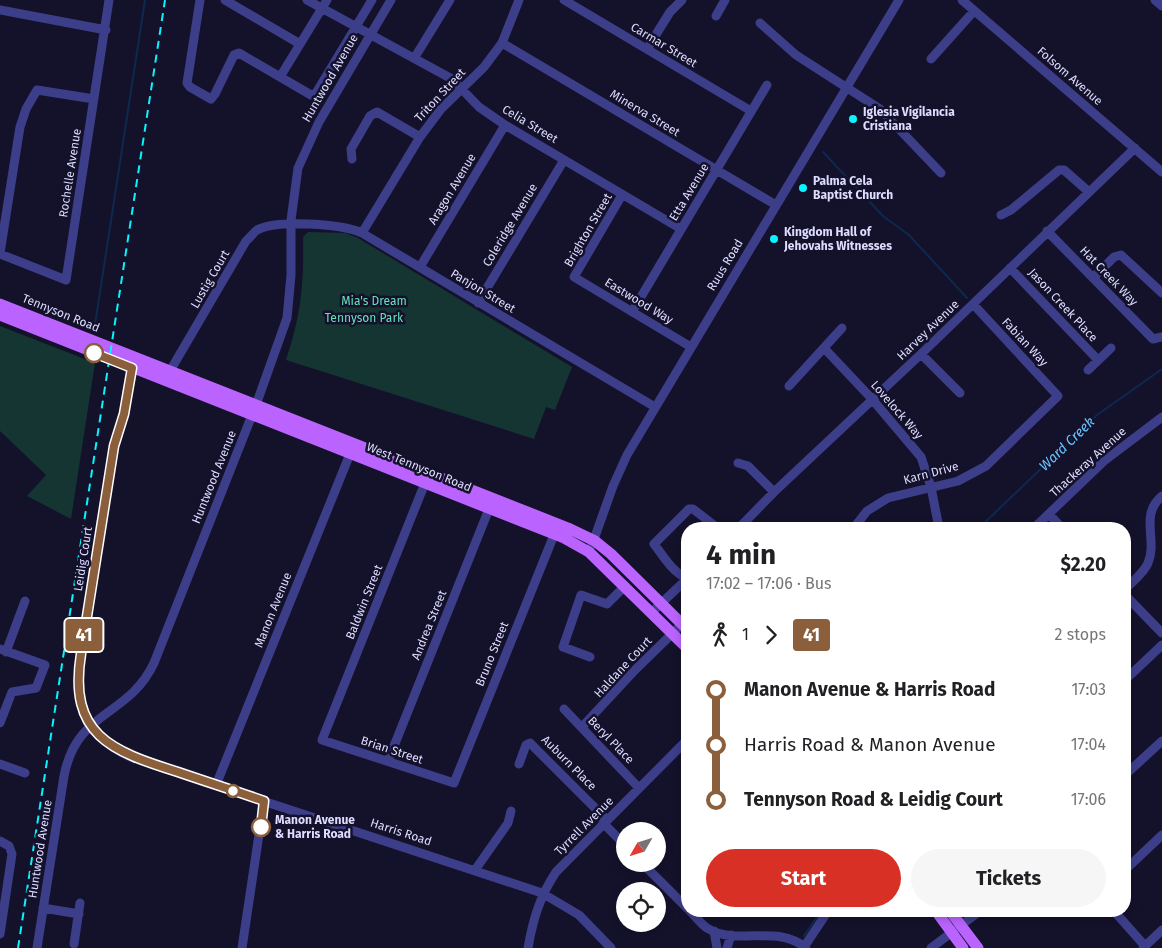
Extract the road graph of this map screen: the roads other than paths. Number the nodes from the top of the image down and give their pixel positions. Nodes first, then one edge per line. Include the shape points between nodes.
1 (109, 0) edge
2 (200, 0) edge
3 (225, 0) edge
4 (307, 0) edge
5 (327, 0) edge
6 (372, 0) edge
7 (391, 0) edge
8 (450, 0) edge
9 (519, 0) edge
10 (564, 0) edge
11 (682, 0) edge
12 (899, 0) edge
13 (962, 0) edge
14 (1154, 0) edge
15 (724, 1) edge
16 (1162, 6) edge
17 (322, 8) junction
18 (0, 10) edge
19 (974, 11) junction
20 (716, 16) dead end
21 (760, 23) dead end
22 (356, 27) junction
23 (106, 30) junction
24 (370, 34) junction
25 (502, 43) junction
26 (300, 44) junction
27 (647, 49) junction
28 (415, 57) junction
29 (931, 59) dead end
30 (280, 77) junction
31 (767, 85) dead end
32 (846, 87) junction
33 (462, 89) junction
34 (94, 99) junction
35 (752, 111) junction
36 (505, 125) junction
37 (420, 136) junction
38 (1135, 148) junction
39 (352, 159) dead end
40 (564, 160) junction
41 (716, 170) junction
42 (1162, 172) edge
43 (941, 173) dead end
44 (1089, 192) junction
45 (622, 195) junction
46 (776, 205) junction
47 (1001, 215) dead end
48 (290, 225) junction
49 (681, 229) junction
50 (1047, 231) junction
51 (362, 233) junction
52 (0, 254) edge
53 (420, 267) junction
54 (1010, 268) junction
55 (574, 277) joint
56 (1093, 278) junction
57 (1162, 294) edge
58 (478, 303) junction
59 (0, 304) edge
60 (973, 304) junction
61 (632, 312) junction
62 (0, 315) edge
63 (842, 328) dead end
64 (1157, 338) edge
65 (691, 347) junction
66 (824, 348) junction
67 (1112, 348) dead end
68 (110, 353) junction
69 (921, 354) junction
70 (1098, 360) junction
71 (132, 368) junction
72 (1088, 370) dead end
73 (170, 371) junction
74 (788, 386) dead end
75 (960, 393) dead end
76 (1058, 396) joint
77 (872, 399) junction
78 (655, 407) junction
79 (254, 410) junction
80 (1162, 417) edge
81 (352, 449) junction
82 (738, 463) dead end
83 (427, 478) junction
84 (931, 487) junction
85 (774, 492) junction
86 (1162, 496) edge
87 (491, 504) junction
88 (1049, 514) junction
89 (710, 522) edge
90 (745, 522) edge
91 (858, 522) edge
92 (938, 522) edge
93 (1040, 522) edge
94 (1056, 522) edge
95 (554, 535) junction
96 (595, 541) junction
97 (589, 552) junction
98 (681, 576) edge
99 (1131, 583) edge
100 (681, 585) edge
101 (625, 586) junction
102 (25, 601) dead end
103 (1131, 601) edge
104 (661, 603) junction
105 (652, 612) junction
106 (681, 623) edge
107 (681, 629) edge
108 (672, 633) junction
109 (1162, 634) edge
110 (681, 642) edge
111 (1162, 645) edge
112 (3, 650) edge
113 (590, 657) dead end
114 (1131, 674) edge
115 (564, 709) dead end
116 (0, 723) edge
117 (90, 724) junction
118 (582, 728) junction
119 (322, 740) joint
120 (1162, 741) edge
121 (681, 746) edge
122 (388, 761) junction
123 (0, 764) edge
124 (519, 764) dead end
125 (1131, 769) edge
126 (25, 773) dead end
127 (454, 783) joint
128 (216, 785) junction
129 (640, 788) junction
130 (264, 801) junction
131 (511, 811) dead end
132 (605, 822) junction
133 (616, 835) edge
134 (1162, 835) edge
135 (0, 841) edge
136 (1131, 864) edge
137 (475, 870) junction
138 (651, 872) edge
139 (542, 893) junction
140 (681, 901) edge
141 (80, 903) dead end
142 (43, 908) junction
143 (79, 914) junction
144 (696, 917) edge
145 (824, 917) edge
146 (943, 917) edge
147 (952, 917) edge
148 (972, 917) edge
149 (1119, 917) edge
150 (957, 929) junction
151 (1162, 930) edge
152 (714, 931) junction
153 (0, 934) edge
154 (731, 935) junction
155 (74, 944) dead end
156 (805, 947) edge
157 (1144, 947) edge
158 (37, 948) edge
159 (242, 948) edge
160 (528, 948) edge
161 (611, 948) edge
162 (717, 948) edge
163 (726, 948) edge
164 (931, 948) edge
165 (963, 948) edge
166 (978, 948) edge

1 - 23 street, Rochelle Avenue
2 - 30 street via 187,84 190,87 211,99 234,55 239,53
3 - 26 street
4 - 17 street, Celia Street
5 - 17 street
6 - 22 street
7 - 24 street, Huntwood Avenue
8 - 28 street
9 - 25 street, Triton Street
10 - 27 street, Carmar Street
11 - 27 street via 670,12
12 - 32 street, Ruus Road
13 - 19 street, Folsom Avenue
14 - 16 street
15 - 20 street
17 - 22 street, Celia Street
17 - 26 street
18 - 23 street
19 - 29 street
19 - 38 street, Folsom Avenue
21 - 32 street via 796,55
22 - 24 street, Celia Street
22 - 30 street via 316,93 311,95
23 - 34 street, Rochelle Avenue
24 - 28 street, Celia Street
24 - 48 street, Huntwood Avenue via 311,135 293,188
25 - 33 street, Triton Street
25 - 41 street, Minerva Street
26 - 30 street
27 - 35 street, Carmar Street
28 - 33 street, Celia Street via 452,78
31 - 35 street, Etta Avenue
32 - 43 street via 880,109
32 - 46 street, Ruus Road
33 - 36 street, Celia Street via 479,107
33 - 37 street, Triton Street
34 - 52 street via 36,90 20,127
34 - 52 street, Rochelle Avenue via 66,280
35 - 41 street, Etta Avenue
36 - 40 street, Celia Street
36 - 53 street, Aragon Avenue
37 - 39 street via 377,112 370,116 351,149
37 - 51 street, Triton Street
38 - 42 street, Folsom Avenue
38 - 44 street, Harvey Avenue
40 - 45 street, Celia Street
40 - 58 street, Coleridge Avenue
41 - 46 street, Minerva Street
41 - 49 street, Etta Avenue
44 - 47 street via 1064,170 1059,170
44 - 50 street, Harvey Avenue
45 - 49 street, Celia Street
45 - 55 street, Brighton Street
46 - 65 street, Ruus Road
48 - 51 street, Panjon Street via 342,226
48 - 73 street, Lustig Court via 258,230 246,241
48 - 79 street, Huntwood Avenue via 291,275 286,318
49 - 61 street, Etta Avenue
50 - 54 street, Harvey Avenue
50 - 56 street, Hat Creek Way
51 - 53 street, Panjon Street
53 - 58 street, Panjon Street
54 - 60 street, Harvey Avenue
54 - 70 street, Jason Creek Place
55 - 61 street, Eastwood Way
56 - 57 street via 1120,255
56 - 64 street, Hat Creek Way
58 - 78 street, Panjon Street
59 - 68 main road, Tennyson Road
60 - 69 street, Harvey Avenue
60 - 76 street, Fabian Way
61 - 65 street, Eastwood Way
62 - 68 main road, Tennyson Road
63 - 66 street
65 - 78 street, Ruus Road
66 - 74 street
66 - 77 street, Lovelock Way
67 - 70 street, Jason Creek Place
68 - 71 main road, West Tennyson Road
68 - 73 main road, West Tennyson Road
69 - 75 street
69 - 77 street, Harvey Avenue
70 - 72 street, Jason Creek Place
71 - 79 main road, West Tennyson Road
71 - 117 street, Leidig Court via 124,414 114,446 79,667 78,692
73 - 79 main road, West Tennyson Road
76 - 84 street, Karn Drive via 986,466 958,481
77 - 84 street, Lovelock Way via 921,457
77 - 85 street, Harvey Avenue
78 - 96 street, Ruus Road via 613,486
79 - 81 main road, West Tennyson Road
79 - 117 street, Huntwood Avenue via 148,674 132,696
80 - 88 street, Thackeray Avenue via 1104,461
81 - 83 main road, West Tennyson Road
81 - 128 street, Manon Avenue
82 - 85 street via 748,466
83 - 87 main road, West Tennyson Road
83 - 119 street, Baldwin Street
84 - 91 street, Karn Drive via 888,498 867,511
84 - 92 street, Lovelock Way
85 - 90 street, Harvey Avenue
86 - 99 street via 1150,514 1152,547 1148,565
87 - 95 main road, West Tennyson Road
87 - 96 main road, West Tennyson Road
87 - 122 street, Andrea Street
88 - 93 street, Thackeray Avenue
88 - 94 street
89 - 98 street via 689,509 654,544
95 - 97 main road, West Tennyson Road
95 - 127 street, Bruno Street
96 - 97 street, Ruus Road
96 - 104 main road, West Tennyson Road
97 - 101 main road, West Tennyson Road
100 - 104 street
101 - 105 main road, West Tennyson Road
101 - 113 street via 607,604 581,594 563,648
102 - 112 street
103 - 109 street
104 - 105 street
104 - 106 main road, West Tennyson Road
105 - 108 main road, West Tennyson Road
107 - 108 street, Haldane Court
108 - 110 main road, West Tennyson Road
108 - 118 street, Haldane Court
111 - 114 street
112 - 116 street via 45,666 36,688 12,692
115 - 118 street, Beryl Place
117 - 128 street, Harris Road via 120,752
117 - 142 street, Huntwood Avenue via 78,738 66,764
118 - 129 street, Beryl Place
119 - 122 street, Brian Street
120 - 125 street
121 - 129 street, Tyrrell Avenue
122 - 127 street, Brian Street
123 - 126 street
124 - 132 street, Auburn Place via 526,745 530,743
128 - 130 street, Harris Road
129 - 132 street, Tyrrell Avenue
130 - 137 street, Harris Road
130 - 159 street
131 - 137 street via 508,823
132 - 133 street
132 - 139 street, Tyrrell Avenue via 556,872
134 - 136 street
135 - 153 street via 11,850
137 - 139 street, Harris Road
138 - 140 street
139 - 160 street, Tyrrell Avenue via 532,920
139 - 161 street, Harris Road via 579,915
141 - 143 street
142 - 143 street
142 - 158 street, Huntwood Avenue
143 - 155 street
144 - 152 street
145 - 156 street
146 - 150 main road
147 - 150 main road
148 - 150 street
149 - 157 street
150 - 164 street
150 - 165 main road
150 - 166 main road
151 - 157 street
152 - 154 street
152 - 162 street
154 - 156 street via 784,936
154 - 163 street

